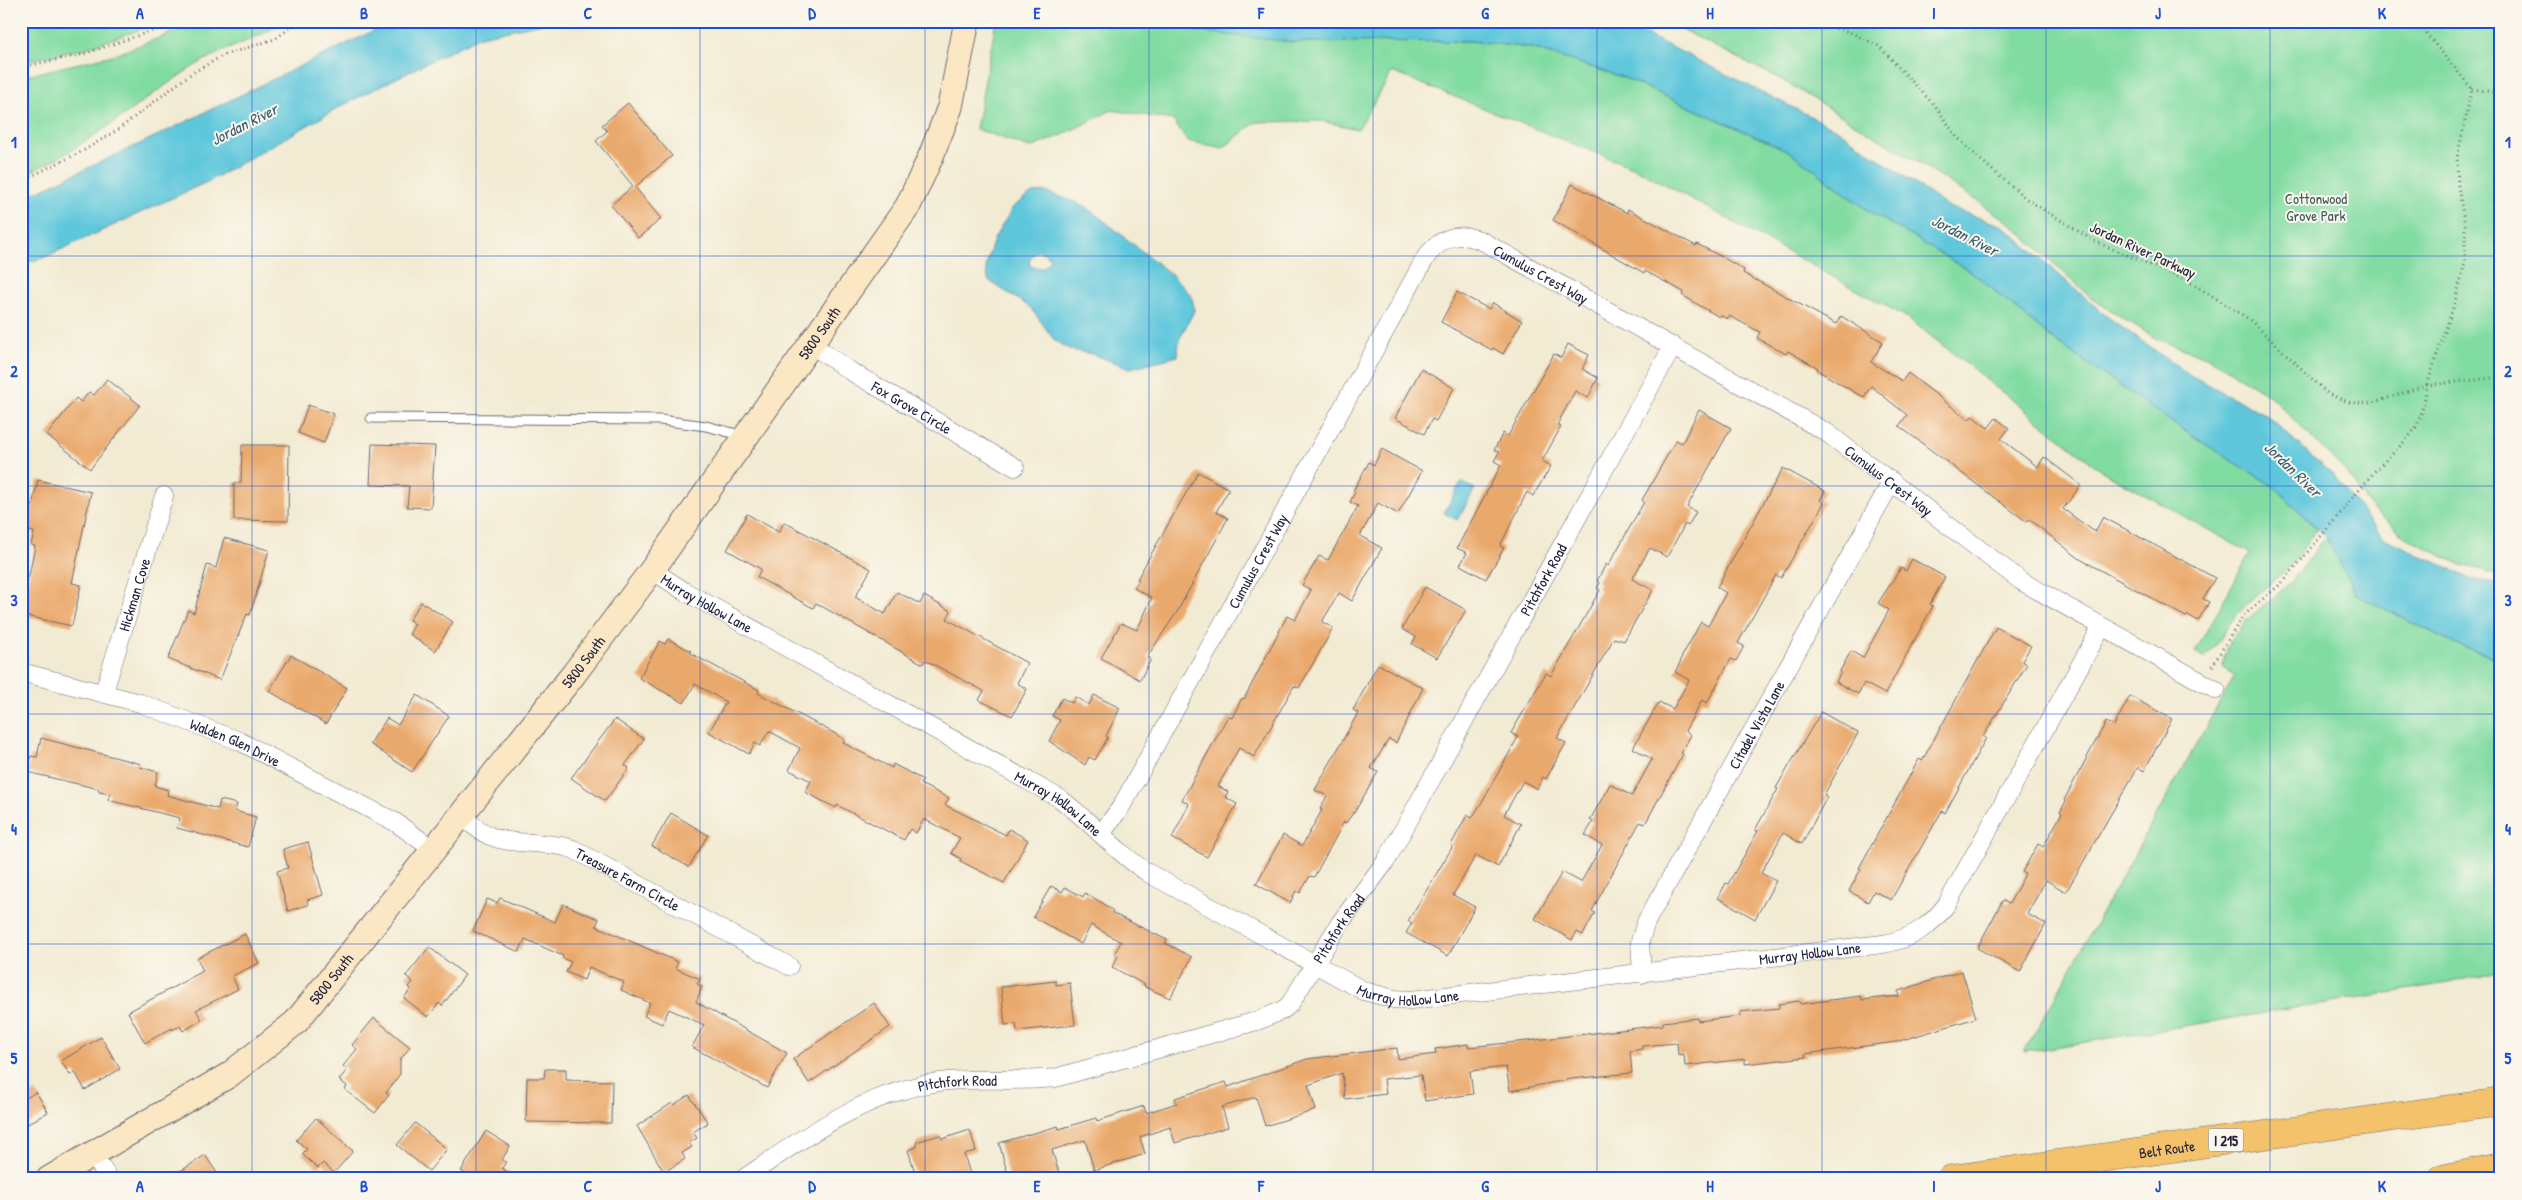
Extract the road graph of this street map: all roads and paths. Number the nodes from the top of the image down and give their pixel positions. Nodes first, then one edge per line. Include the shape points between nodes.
1 (181, 21) edge
2 (300, 21) edge
3 (967, 21) edge
4 (1812, 21) edge
5 (2416, 21) edge
6 (21, 67) edge
7 (2472, 89) junction
8 (2501, 93) edge
9 (21, 181) edge
10 (810, 344) junction
11 (1673, 346) junction
12 (2501, 377) edge
13 (2427, 385) junction
14 (371, 418) dead end
15 (746, 436) junction
16 (1015, 467) dead end
17 (1892, 481) junction
18 (164, 496) dead end
19 (652, 570) junction
20 (2101, 628) junction
21 (21, 672) edge
22 (2209, 672) dead end
23 (2216, 690) dead end
24 (104, 692) junction
25 (460, 816) junction
26 (1101, 834) junction
27 (434, 850) junction
28 (1315, 965) junction
29 (789, 966) dead end
30 (1642, 974) junction
31 (2501, 1102) edge
32 (93, 1154) junction
33 (2501, 1167) edge
34 (49, 1179) edge
35 (109, 1179) edge
36 (743, 1179) edge
37 (1951, 1179) edge
38 (2442, 1179) edge

1 - 6 path via 84,54
2 - 9 path via 275,39 224,55 189,75 119,129 83,151
3 - 10 street, 5800 South via 950,107 908,206
4 - 13 path, Jordan River Parkway via 1852,33 1879,46 1936,107 1957,137 2028,200 2094,241 2188,282 2249,319 2328,394 2351,403 2373,403
5 - 7 path
7 - 8 path
7 - 13 path via 2457,158 2465,225 2465,262
10 - 15 street, 5800 South
10 - 16 street, Fox Grove Circle via 850,371
11 - 17 street, Cumulus Crest Way via 1826,432
11 - 26 street, Cumulus Crest Way via 1476,238 1454,236 1438,243 1426,257 1121,807
11 - 28 street, Pitchfork Road via 1386,861 1340,923
12 - 13 path, Jordan River Parkway
13 - 22 path via 2417,426 2408,438 2375,471 2283,582 2243,616
14 - 15 lane via 660,420 706,426
15 - 19 street, 5800 South
17 - 20 street, Cumulus Crest Way via 2014,576
17 - 30 street, Citadel Vista Lane via 1646,922 1640,941
18 - 24 street, Hickman Cove
19 - 25 street, 5800 South via 574,675
19 - 26 street, Murray Hollow Lane via 684,591 1044,789 1072,807
20 - 23 street, Cumulus Crest Way
20 - 30 street, Murray Hollow Lane via 1947,904 1923,930 1903,940 1883,944
21 - 24 street, Walden Glen Drive
24 - 27 street, Walden Glen Drive via 177,716 246,744 396,822
25 - 27 street, 5800 South
25 - 29 street, Treasure Farm Circle via 499,839 548,843 573,849
26 - 28 street, Murray Hollow Lane via 1150,874
27 - 32 street, 5800 South via 296,1022 229,1075
28 - 30 street, Murray Hollow Lane via 1364,991 1411,1000
28 - 36 street, Pitchfork Road via 1290,1004 1271,1016 1055,1078 949,1081 898,1092 848,1113
31 - 37 highway, Belt Route / I 215
32 - 34 street, 5800 South
32 - 35 street
33 - 38 highway

